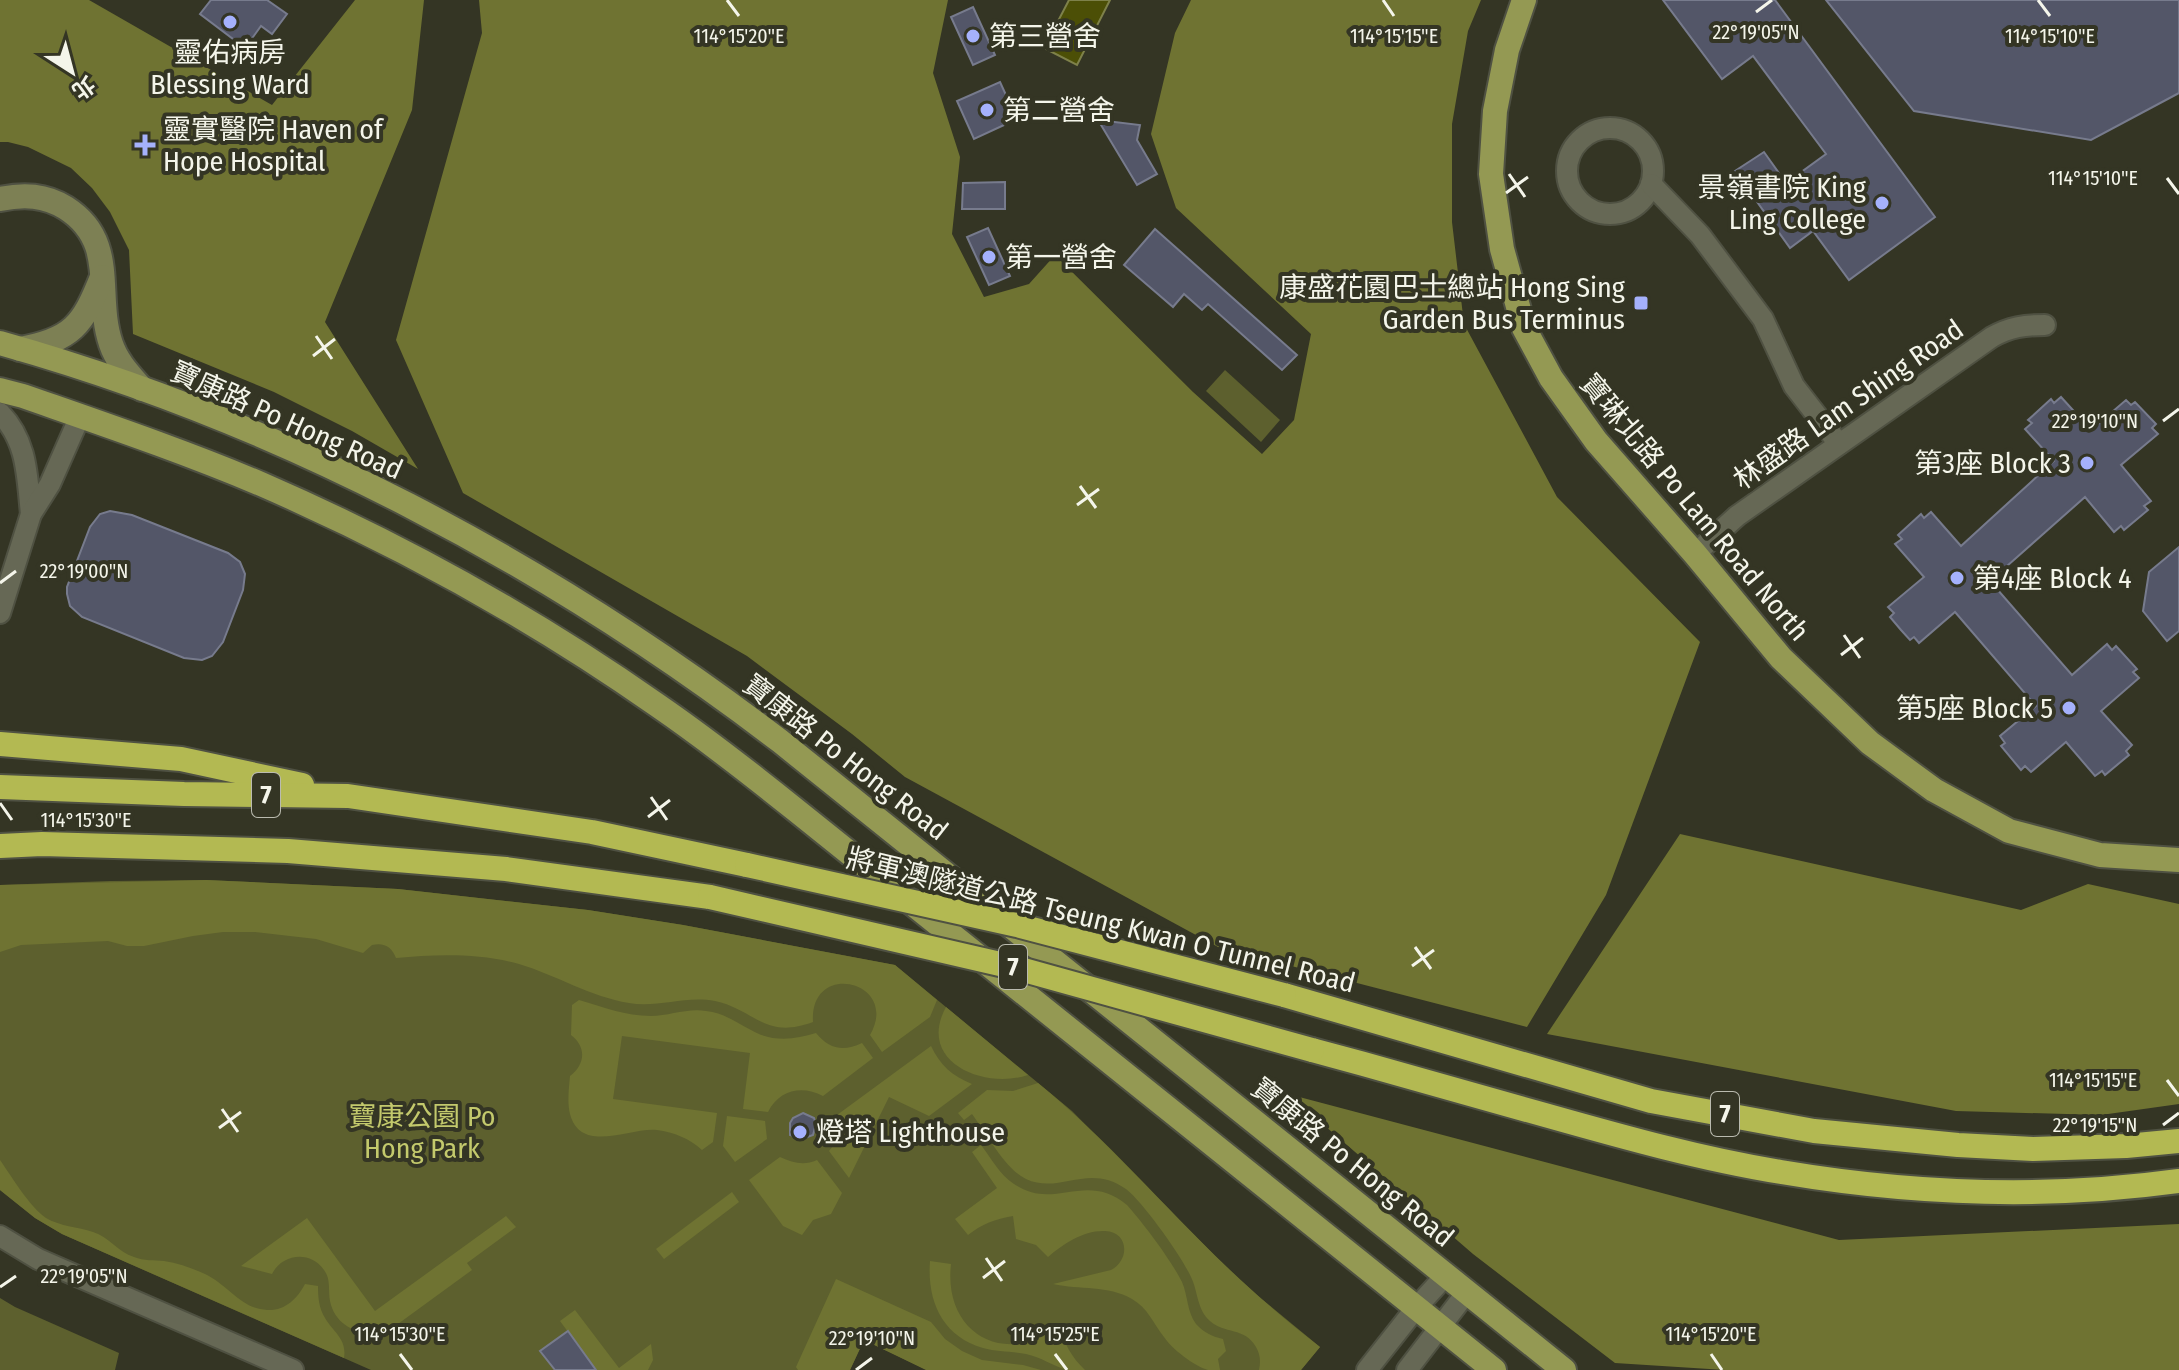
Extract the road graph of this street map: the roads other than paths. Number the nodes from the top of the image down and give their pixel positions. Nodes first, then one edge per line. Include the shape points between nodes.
1 (1524, 0) edge
2 (1651, 184) junction
3 (0, 199) edge
4 (103, 275) junction
5 (2045, 325) dead end
6 (10, 346) edge
7 (142, 389) junction
8 (0, 390) edge
9 (0, 413) edge
10 (80, 416) junction
11 (1839, 444) junction
12 (31, 514) junction
13 (1695, 554) junction
14 (0, 613) edge
15 (0, 744) edge
16 (0, 785) edge
17 (348, 796) junction
18 (0, 846) edge
19 (2179, 860) edge
20 (2179, 1141) edge
21 (2179, 1181) edge
22 (0, 1236) edge
23 (1446, 1275) junction
24 (1467, 1292) junction
25 (1416, 1308) junction
26 (1441, 1327) junction
27 (293, 1370) edge
28 (1367, 1370) edge
29 (1407, 1370) edge
30 (1494, 1370) edge
31 (1564, 1370) edge

1 - 13 main road, 寶琳北路 Po Lam Road North via 1495,111 1491,174 1502,249 1524,328 1551,378 1596,441
2 - 2 street via 1632,208 1613,215 1595,212 1572,192 1568,160 1590,133 1627,131 1651,159
2 - 11 street via 1700,235 1763,319 1794,386
3 - 4 street via 34,196 70,211 94,239
4 - 6 street via 74,329 55,341
4 - 7 street via 110,342
5 - 11 street, 林盛路 Lam Shing Road via 2008,328 1992,337
6 - 7 main road, 寶康路 Po Hong Road
7 - 23 main road, 寶康路 Po Hong Road via 282,446 421,512 557,587 683,669
8 - 10 main road
9 - 12 street via 23,449
10 - 12 street
10 - 25 main road via 180,451 344,523 499,606 657,705 723,752
11 - 13 street, 林盛路 Lam Shing Road via 1737,516
12 - 14 street
13 - 19 main road, 寶琳北路 Po Lam Road North via 1781,658 1870,743 1934,790 2009,831 2100,855
15 - 17 highway via 181,759
16 - 17 highway, 將軍澳隧道公路 Tseung Kwan O Tunnel Road / 7
17 - 20 highway, 將軍澳隧道公路 Tseung Kwan O Tunnel Road / 7, bridge via 592,832 1017,925 1651,1101 1814,1131 1928,1143 2033,1149
18 - 21 highway, 7, bridge via 303,852 506,869 710,897 1013,967 1625,1137 1779,1172 1964,1190 2074,1190
22 - 27 street via 38,1259
23 - 24 main road, 寶康路 Po Hong Road
23 - 25 street
24 - 26 street
24 - 31 main road, 寶康路 Po Hong Road
25 - 26 main road
25 - 28 street
26 - 29 street
26 - 30 main road

